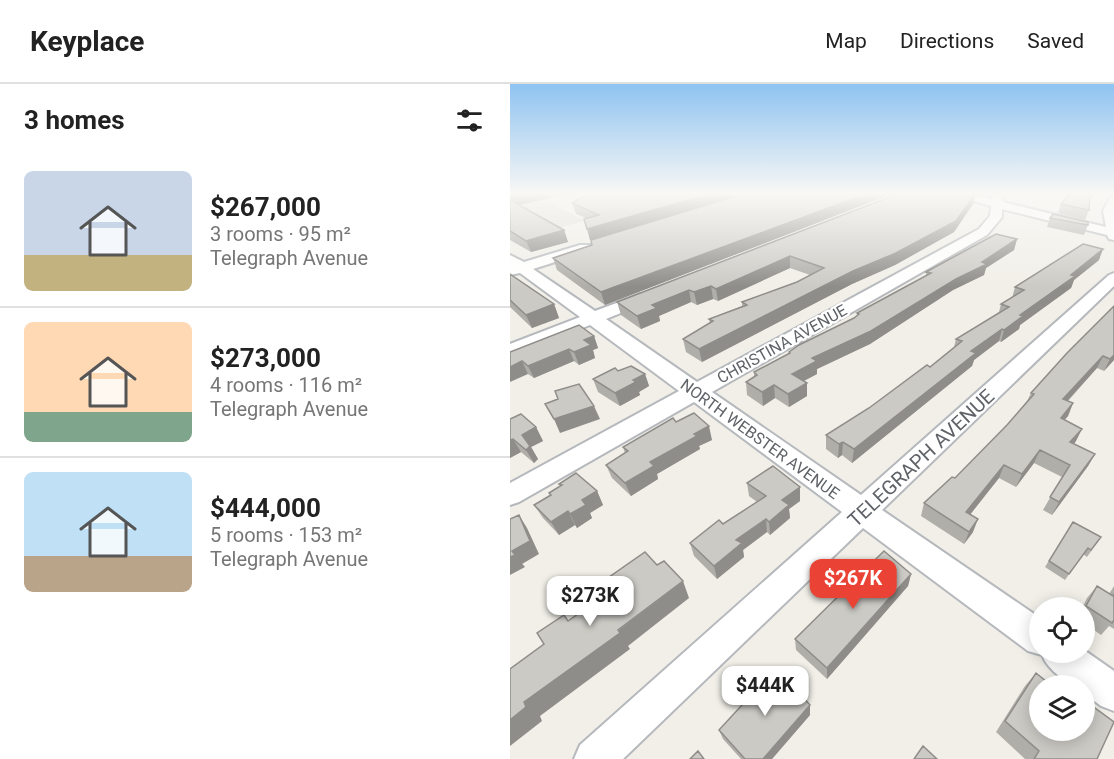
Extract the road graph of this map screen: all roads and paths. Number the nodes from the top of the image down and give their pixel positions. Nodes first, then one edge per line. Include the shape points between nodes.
1 (990, 224) edge
2 (1082, 224) edge
3 (1113, 234) edge
4 (599, 244) edge
5 (514, 266) edge
6 (1114, 278) edge
7 (658, 292) edge
8 (593, 318) junction
9 (510, 351) edge
10 (696, 392) junction
11 (510, 495) edge
12 (862, 512) junction
13 (1029, 631) edge
14 (1073, 663) edge
15 (1114, 693) edge
16 (594, 759) edge

1 - 10 street, CHRISTINA AVENUE via 983,232
2 - 3 street
4 - 5 street
5 - 8 street, NORTH WEBSTER AVENUE
6 - 12 street, TELEGRAPH AVENUE
7 - 8 street
8 - 9 street
8 - 10 street, NORTH WEBSTER AVENUE
10 - 11 street, CHRISTINA AVENUE
10 - 12 street, NORTH WEBSTER AVENUE
12 - 13 street, NORTH WEBSTER AVENUE
12 - 16 street, TELEGRAPH AVENUE
14 - 15 street

